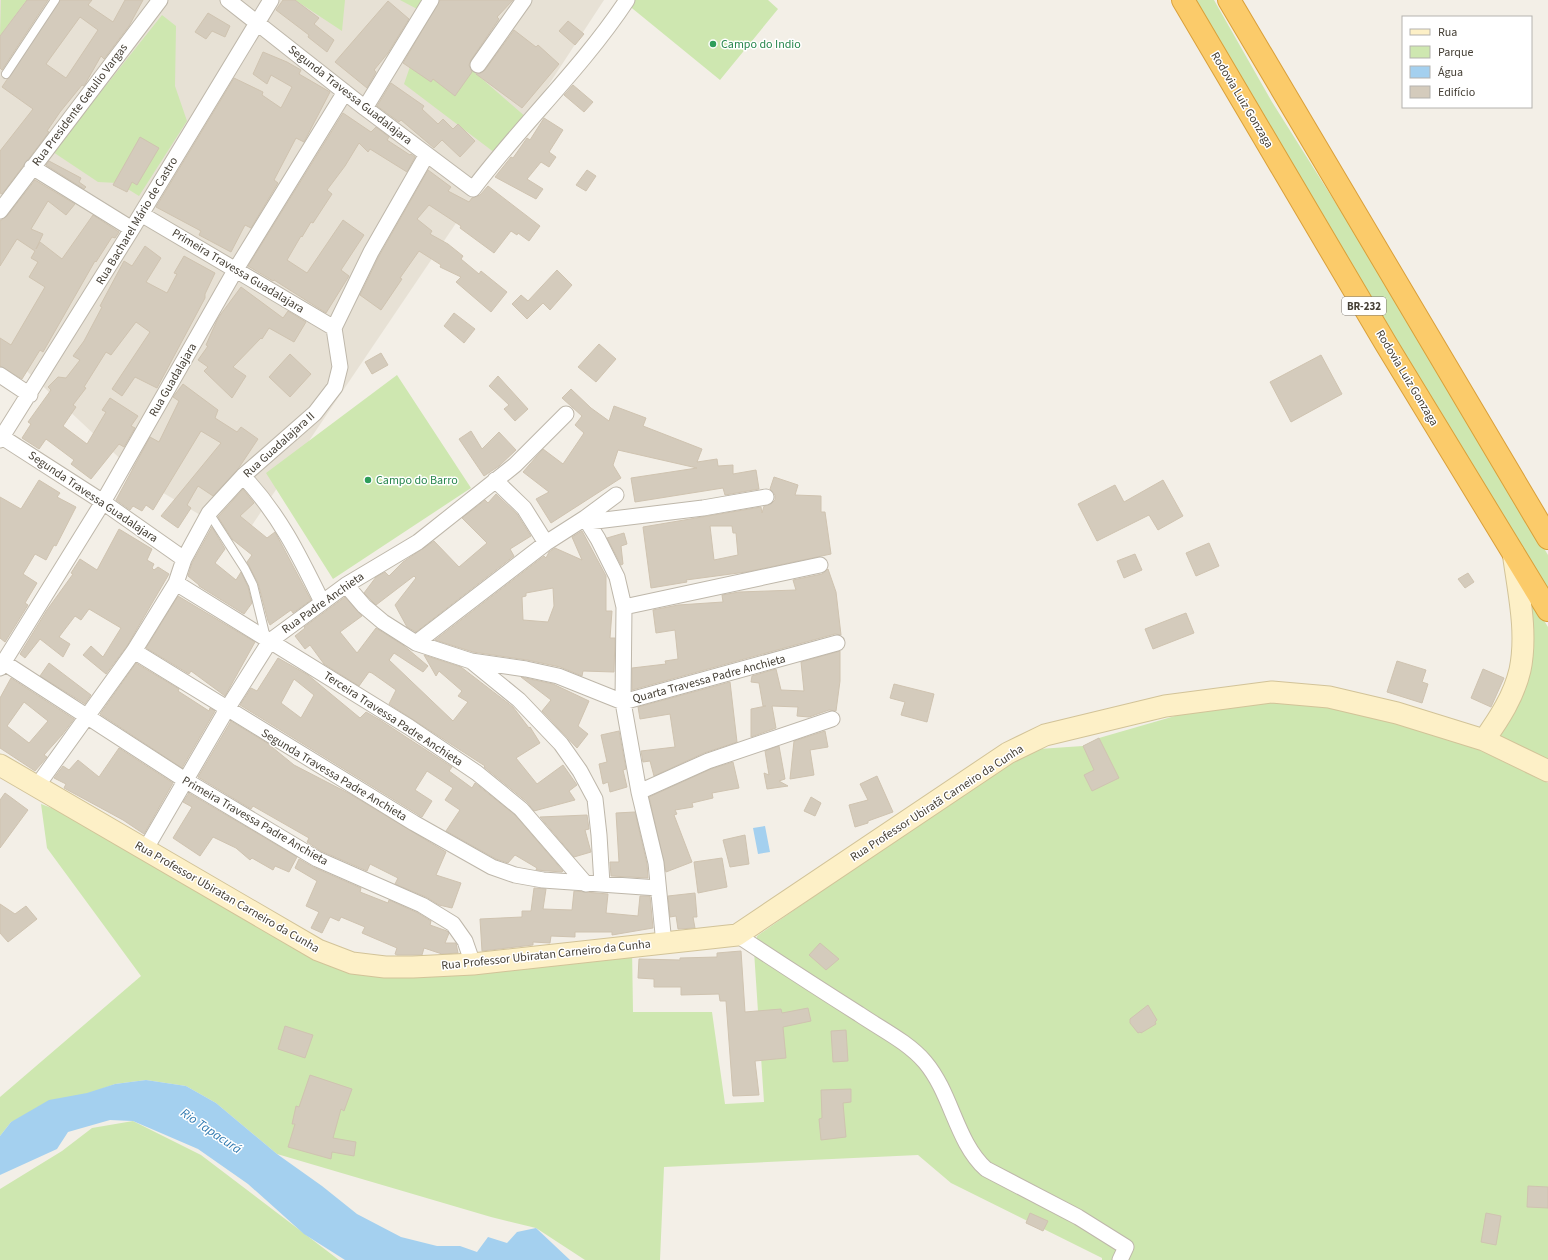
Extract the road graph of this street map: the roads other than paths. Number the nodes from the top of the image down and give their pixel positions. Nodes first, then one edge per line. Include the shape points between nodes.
1 (55, 0) edge
2 (160, 0) edge
3 (228, 0) edge
4 (271, 0) edge
5 (431, 0) edge
6 (524, 0) edge
7 (627, 0) edge
8 (1183, 0) edge
9 (1230, 0) edge
10 (257, 22) junction
11 (478, 64) dead end
12 (6, 74) dead end
13 (345, 92) junction
14 (365, 108) junction
15 (426, 156) junction
16 (32, 167) junction
17 (0, 211) edge
18 (141, 214) junction
19 (132, 230) junction
20 (236, 269) junction
21 (334, 328) junction
22 (0, 375) edge
23 (30, 395) junction
24 (566, 414) dead end
25 (1, 438) edge
26 (243, 476) junction
27 (495, 480) junction
28 (616, 495) dead end
29 (766, 496) dead end
30 (103, 502) junction
31 (210, 513) junction
32 (587, 520) junction
33 (1548, 538) edge
34 (546, 543) junction
35 (1512, 549) junction
36 (184, 559) junction
37 (820, 565) dead end
38 (176, 583) junction
39 (346, 585) junction
40 (322, 602) junction
41 (624, 606) junction
42 (1548, 610) edge
43 (268, 639) junction
44 (416, 643) junction
45 (837, 643) dead end
46 (134, 651) junction
47 (471, 661) junction
48 (2, 665) edge
49 (624, 702) junction
50 (227, 709) junction
51 (88, 718) junction
52 (832, 719) dead end
53 (1484, 740) junction
54 (0, 765) edge
55 (1548, 771) edge
56 (185, 780) junction
57 (37, 786) junction
58 (639, 792) junction
59 (145, 850) junction
60 (586, 884) junction
61 (602, 884) junction
62 (658, 888) junction
63 (737, 935) junction
64 (664, 944) junction
65 (473, 964) junction
66 (1123, 1253) edge

1 - 12 lane
2 - 16 street, Rua Presidente Getulio Vargas
3 - 10 street, Segunda Travessa Guadalajara
4 - 10 street, Rua Bacharel Mário de Castro
5 - 14 street
6 - 11 street
7 - 15 street, Segunda Travessa Guadalajara via 616,17 473,189
8 - 35 highway, Rodovia Luiz Gonzaga / BR-232 via 1386,344
9 - 33 highway, BR-232
10 - 13 street, Segunda Travessa Guadalajara
10 - 18 street, Rua Bacharel Mário de Castro
13 - 14 street, Segunda Travessa Guadalajara
13 - 20 street, Rua Guadalajara
14 - 15 street, Segunda Travessa Guadalajara
15 - 21 street via 372,252
16 - 17 street, Rua Presidente Getulio Vargas
16 - 19 street
18 - 19 street, Rua Bacharel Mário de Castro
18 - 20 street, Primeira Travessa Guadalajara
19 - 23 street, Rua Bacharel Mário de Castro
20 - 21 street, Primeira Travessa Guadalajara
20 - 30 street, Rua Guadalajara
21 - 26 street, Rua Guadalajara II via 340,367 335,387 315,413
22 - 23 street
23 - 25 street, Rua Bacharel Mário de Castro
24 - 27 street, Rua Padre Anchieta via 515,465
25 - 30 street, Segunda Travessa Guadalajara
26 - 31 street, Rua Guadalajara II
26 - 40 street via 263,497 293,542
27 - 34 street via 524,508
27 - 39 street, Rua Padre Anchieta via 418,542
28 - 32 street
29 - 32 street via 703,508
30 - 36 street, Segunda Travessa Guadalajara
30 - 48 street, Rua Guadalajara
31 - 36 street, Rua Guadalajara II
31 - 43 lane via 250,580
32 - 34 street
32 - 41 street via 617,577
34 - 44 street
35 - 42 highway, Rodovia Luiz Gonzaga / BR-232
35 - 53 street via 1521,617 1522,657 1515,685 1506,705
36 - 38 street, Rua Guadalajara II
37 - 41 street
38 - 43 street, Terceira Travessa Padre Anchieta
38 - 46 street, Rua Guadalajara II
39 - 40 street, Rua Padre Anchieta
39 - 44 street, Quarta Travessa Padre Anchieta via 364,606 383,622
40 - 43 street, Rua Padre Anchieta
41 - 49 street
43 - 50 street, Rua Padre Anchieta
43 - 60 street, Terceira Travessa Padre Anchieta via 409,727 477,773 521,809
44 - 47 street, Quarta Travessa Padre Anchieta
45 - 49 street, Quarta Travessa Padre Anchieta
46 - 50 street, Segunda Travessa Padre Anchieta
46 - 51 street, Rua Guadalajara II
47 - 49 street, Quarta Travessa Padre Anchieta via 558,676
47 - 61 street via 519,700 561,744 580,771 595,798
48 - 51 street
49 - 58 street
50 - 56 street, Rua Padre Anchieta
50 - 60 street, Segunda Travessa Padre Anchieta via 414,823 492,867 542,880
51 - 56 street, Primeira Travessa Padre Anchieta
51 - 57 street, Rua Guadalajara II
52 - 58 street via 708,762
53 - 55 street, Rua Professor Ubiratã Carneiro da Cunha
53 - 63 street, Rua Professor Ubiratã Carneiro da Cunha via 1397,713 1329,697 1272,692 1165,706 1045,735 1008,753
54 - 57 street, Rua Professor Ubiratan Carneiro da Cunha
56 - 59 street, Rua Padre Anchieta
56 - 65 street, Primeira Travessa Padre Anchieta via 317,859 422,906 454,924 465,941
57 - 59 street, Rua Professor Ubiratan Carneiro da Cunha
58 - 62 street via 656,863
59 - 65 street, Rua Professor Ubiratan Carneiro da Cunha via 318,950 352,963 385,967
60 - 61 street, Segunda Travessa Padre Anchieta
61 - 62 street, Segunda Travessa Padre Anchieta
62 - 64 street
63 - 64 street, Rua Professor Ubiratã Carneiro da Cunha
63 - 66 street via 898,1040 924,1061 940,1082 976,1161 986,1169 1078,1216
64 - 65 street, Rua Professor Ubiratan Carneiro da Cunha

